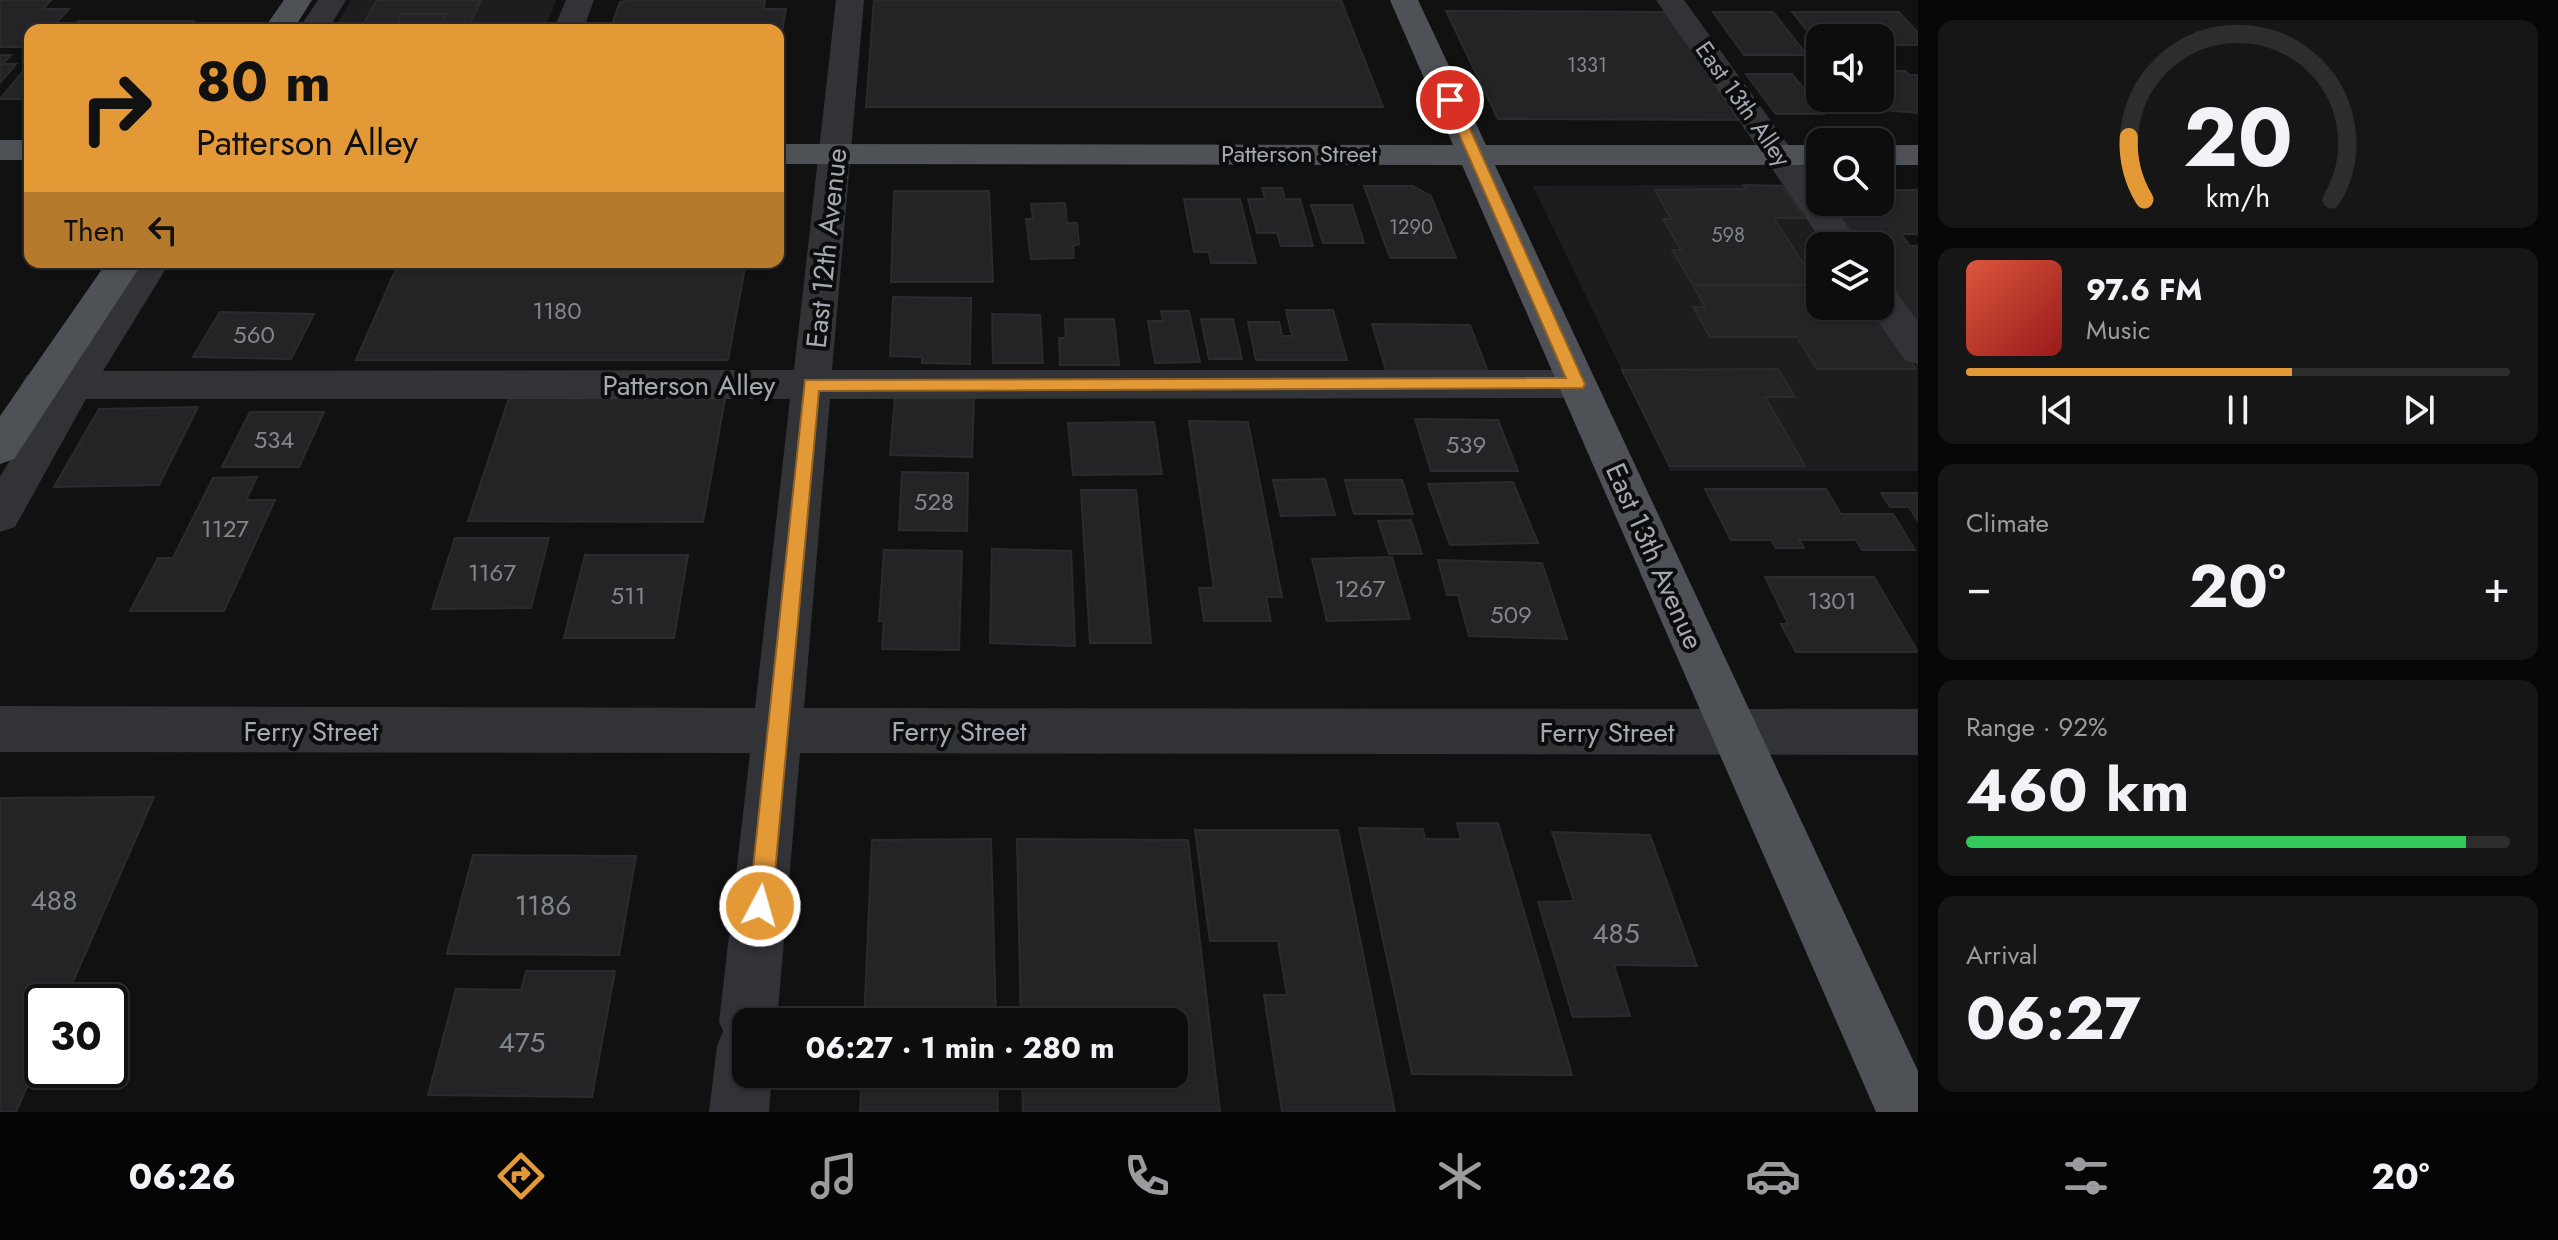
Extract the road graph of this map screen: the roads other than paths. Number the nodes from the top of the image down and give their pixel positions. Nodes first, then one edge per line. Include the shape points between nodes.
1 (298, 0) edge
2 (332, 0) edge
3 (580, 0) edge
4 (850, 0) edge
5 (1404, 0) edge
6 (1670, 0) edge
7 (282, 24) edge
8 (317, 24) edge
9 (570, 24) edge
10 (0, 150) edge
11 (24, 150) edge
12 (1474, 153) junction
13 (784, 154) edge
14 (836, 155) junction
15 (1779, 155) junction
16 (1806, 155) edge
17 (1894, 155) edge
18 (1918, 155) edge
19 (1833, 232) edge
20 (122, 268) edge
21 (147, 268) edge
22 (1894, 317) edge
23 (1918, 350) edge
24 (1577, 384) junction
25 (57, 385) junction
26 (811, 385) junction
27 (0, 448) edge
28 (0, 515) edge
29 (0, 729) edge
30 (778, 731) junction
31 (1734, 732) junction
32 (1918, 732) edge
33 (749, 1008) edge
34 (742, 1088) edge
35 (739, 1112) edge
36 (1906, 1112) edge

1 - 7 main road
2 - 8 street
3 - 9 street
4 - 14 street, East 12th Avenue
5 - 12 main road, East 13th Avenue
6 - 15 street, East 13th Alley
10 - 11 main road
12 - 14 main road, Patterson Street
12 - 15 main road, Patterson Street
12 - 24 main road, East 13th Avenue
13 - 14 main road, Patterson Street
14 - 26 street, East 12th Avenue
15 - 16 main road, Patterson Street
15 - 19 street, East 13th Alley
17 - 18 main road
20 - 25 main road
21 - 25 street
22 - 23 street
24 - 26 street, Patterson Alley
24 - 31 main road, East 13th Avenue
25 - 26 street, Patterson Alley
25 - 27 main road
25 - 28 street
26 - 30 street, East 12th Avenue
29 - 30 street, Ferry Street
30 - 31 street, Ferry Street
30 - 33 street, East 12th Avenue
31 - 32 street, Ferry Street
31 - 36 main road, East 13th Avenue
34 - 35 street

